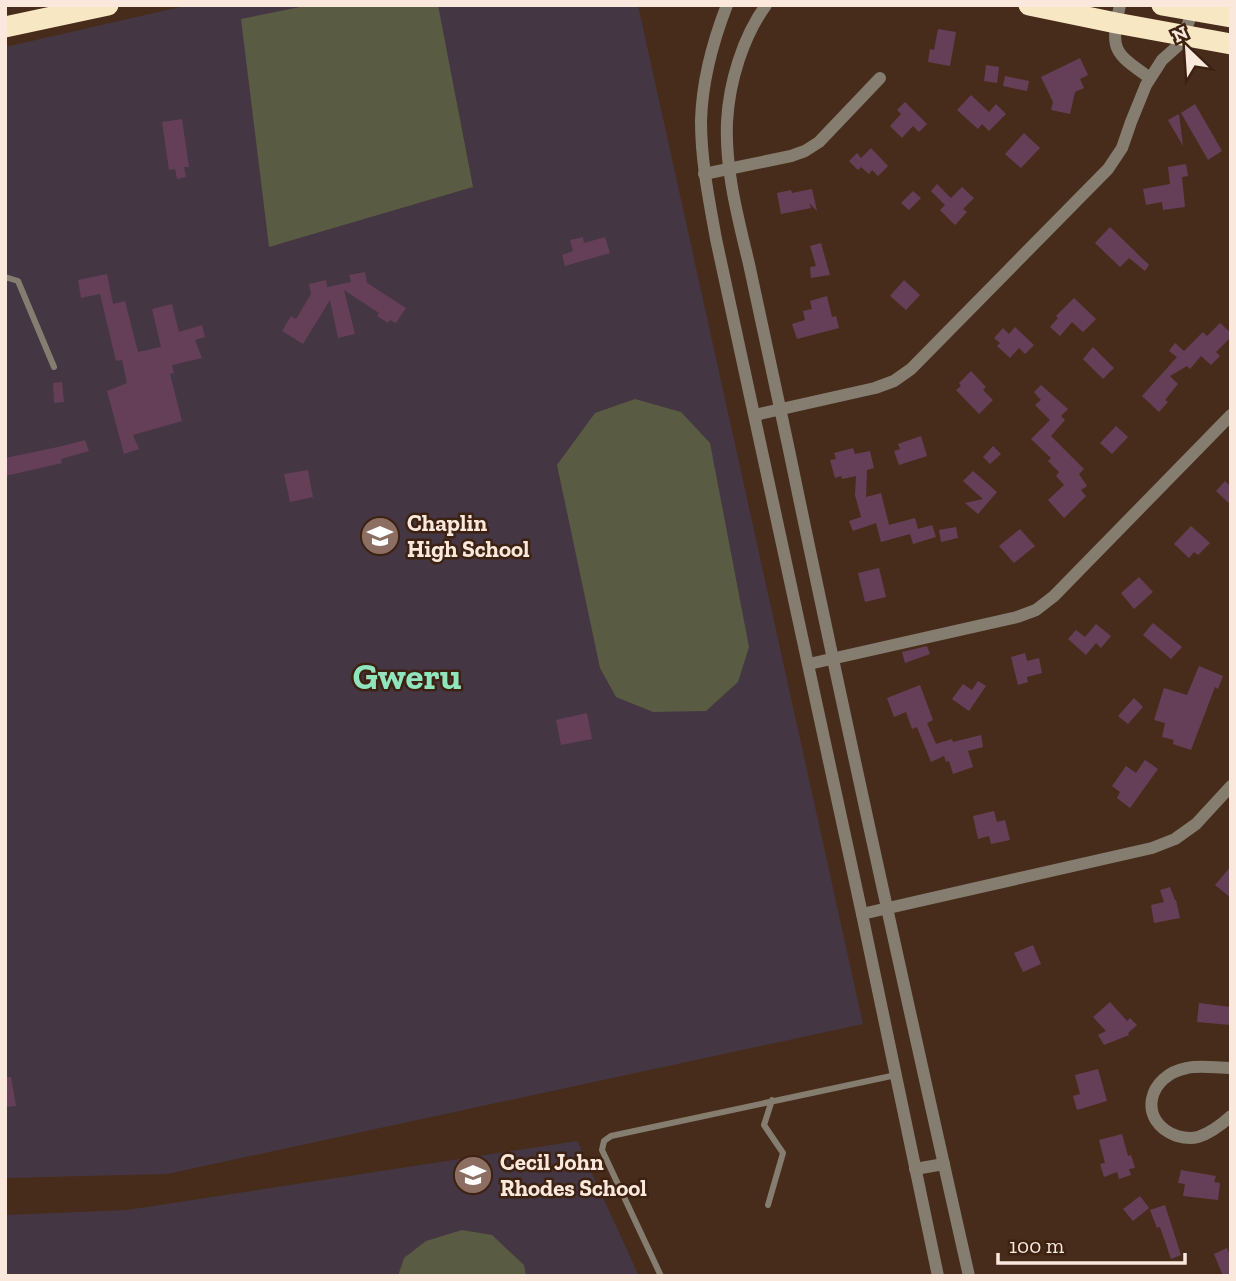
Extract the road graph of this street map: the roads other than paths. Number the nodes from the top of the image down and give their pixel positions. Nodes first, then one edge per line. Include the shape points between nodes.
1 (727, 5) edge
2 (766, 5) edge
3 (1029, 5) edge
4 (1162, 5) edge
5 (97, 6) edge
6 (63, 10) edge
7 (1193, 10) junction
8 (1118, 14) edge
9 (1231, 17) edge
10 (5, 27) edge
11 (1184, 35) junction
12 (1231, 44) edge
13 (880, 78) dead end
14 (1150, 78) junction
15 (729, 169) junction
16 (704, 174) junction
17 (5, 277) edge
18 (54, 366) dead end
19 (780, 409) junction
20 (755, 415) junction
21 (1231, 415) edge
22 (832, 659) junction
23 (809, 664) junction
24 (1231, 786) edge
25 (886, 909) junction
26 (862, 914) junction
27 (1231, 1068) edge
28 (896, 1074) junction
29 (772, 1100) junction
30 (1231, 1116) edge
31 (944, 1164) junction
32 (915, 1169) junction
33 (768, 1205) dead end
34 (661, 1276) edge
35 (938, 1276) edge
36 (969, 1276) edge

1 - 16 street via 707,74 701,120
2 - 15 street via 744,42 731,91
3 - 8 highway
4 - 7 highway
5 - 6 highway
6 - 10 highway
7 - 9 highway
7 - 11 street
8 - 11 highway
8 - 14 street via 1114,40 1120,54
11 - 12 highway
11 - 14 street
13 - 15 street via 805,151
14 - 19 street via 1122,148 1108,169 911,369 875,388
15 - 16 street
15 - 19 street
16 - 20 street
17 - 18 lane via 19,281
19 - 20 street
19 - 22 street
20 - 23 street
21 - 22 street via 1036,610
22 - 23 street
22 - 25 street
23 - 26 street
24 - 25 street via 1196,824 1152,848
25 - 26 street
25 - 31 street
26 - 28 street
27 - 30 street via 1185,1068 1169,1074 1157,1085 1150,1112 1167,1132 1185,1138 1216,1129
28 - 29 lane
28 - 32 street
29 - 33 lane via 764,1125 783,1153
29 - 34 lane via 604,1141 602,1150
31 - 32 street
31 - 36 street
32 - 35 street

